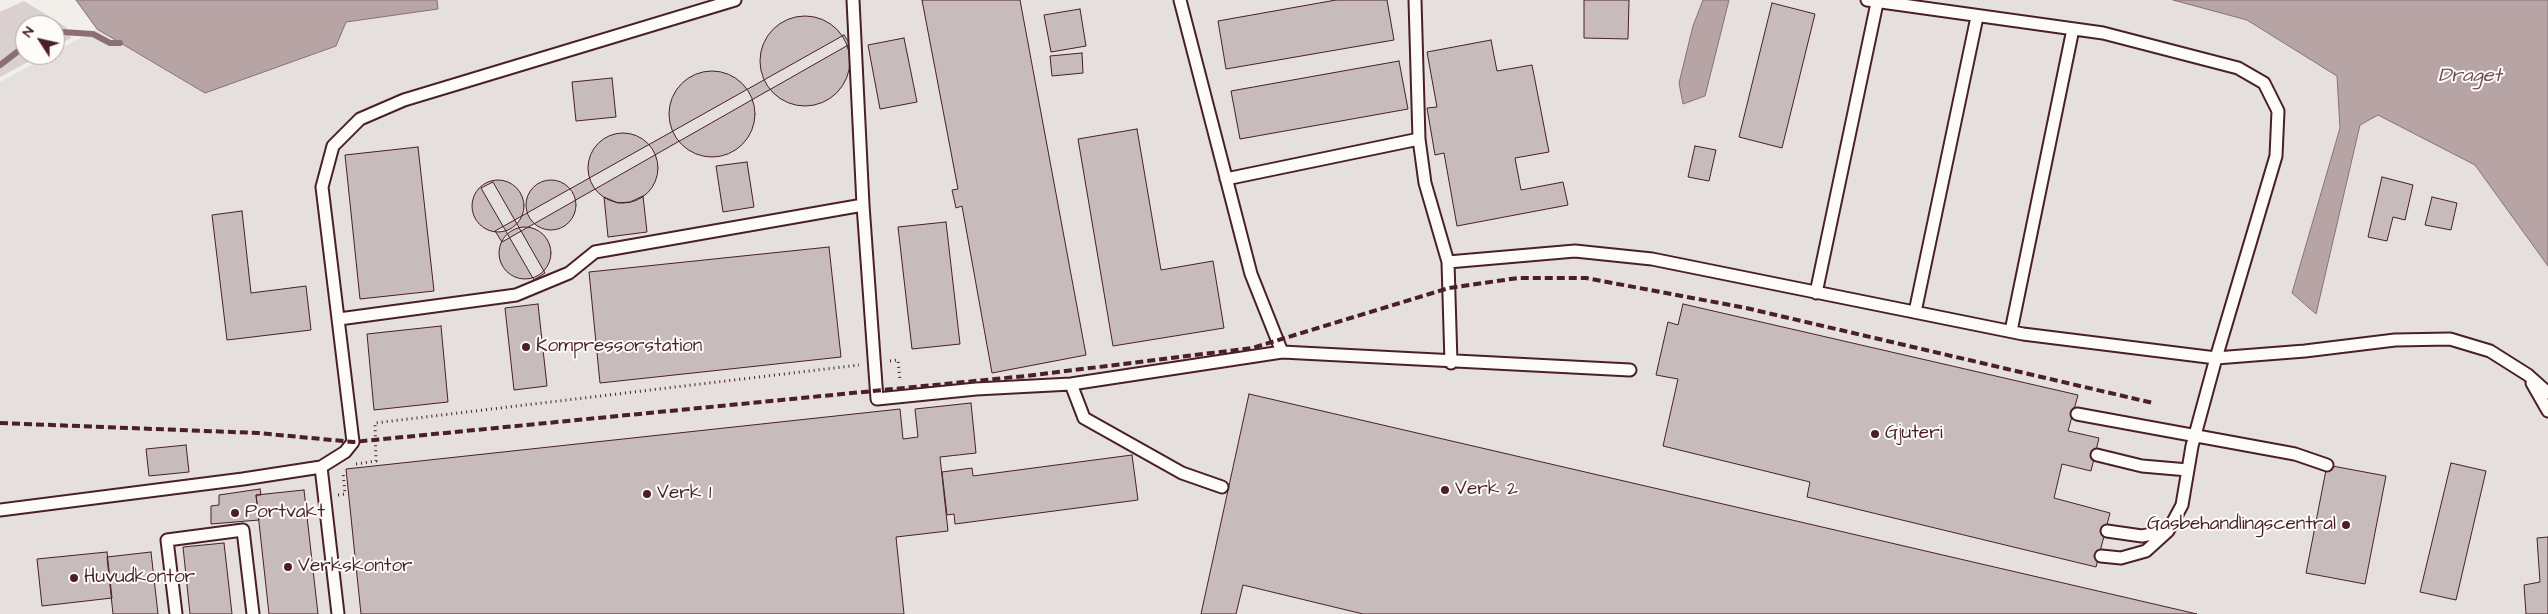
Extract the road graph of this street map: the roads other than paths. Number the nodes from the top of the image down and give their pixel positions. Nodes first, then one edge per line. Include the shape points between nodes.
1 (735, 0) edge
2 (853, 0) edge
3 (1180, 0) edge
4 (1415, 0) edge
5 (1872, 1) edge
6 (1977, 17) junction
7 (2073, 29) junction
8 (1419, 139) junction
9 (1226, 179) junction
10 (863, 204) junction
11 (1448, 262) junction
12 (1816, 293) junction
13 (1915, 312) junction
14 (339, 319) junction
15 (2011, 332) junction
16 (1282, 352) junction
17 (2216, 358) junction
18 (1451, 362) junction
19 (1630, 370) dead end
20 (2528, 375) junction
21 (1071, 384) junction
22 (2548, 393) edge
23 (2548, 411) edge
24 (2077, 414) dead end
25 (2195, 435) junction
26 (2097, 455) dead end
27 (2327, 465) dead end
28 (321, 467) junction
29 (2188, 470) junction
30 (1222, 487) dead end
31 (0, 510) edge
32 (2107, 531) dead end
33 (2168, 531) junction
34 (2100, 556) dead end
35 (176, 614) edge
36 (253, 614) edge
37 (338, 614) edge

1 - 14 lane via 404,100 360,119 333,146 322,186
2 - 10 lane
3 - 9 lane
4 - 8 lane
5 - 6 lane
5 - 12 lane
6 - 7 lane
6 - 13 lane
7 - 15 lane
7 - 17 lane via 2103,33 2238,68 2264,83 2278,112 2276,156
8 - 9 lane
8 - 11 lane via 1425,183
9 - 16 lane via 1251,274
10 - 14 lane via 595,252 569,273 516,295
10 - 21 lane via 877,399
11 - 12 lane via 1575,250 1652,259
11 - 18 lane
12 - 13 lane
13 - 15 lane
14 - 28 lane via 353,442 345,452
15 - 17 lane
16 - 18 lane
16 - 21 lane
17 - 20 lane via 2395,340 2450,338 2490,351
17 - 25 lane
18 - 19 lane
20 - 22 lane
20 - 23 lane
21 - 30 lane via 1084,418 1182,473
24 - 25 lane
25 - 27 lane via 2295,454
25 - 29 lane
26 - 29 lane via 2142,466
28 - 31 lane via 243,480
28 - 37 lane
29 - 33 lane via 2182,505
32 - 33 lane via 2142,536
33 - 34 lane via 2146,551 2121,558
35 - 36 lane via 167,540 243,530

